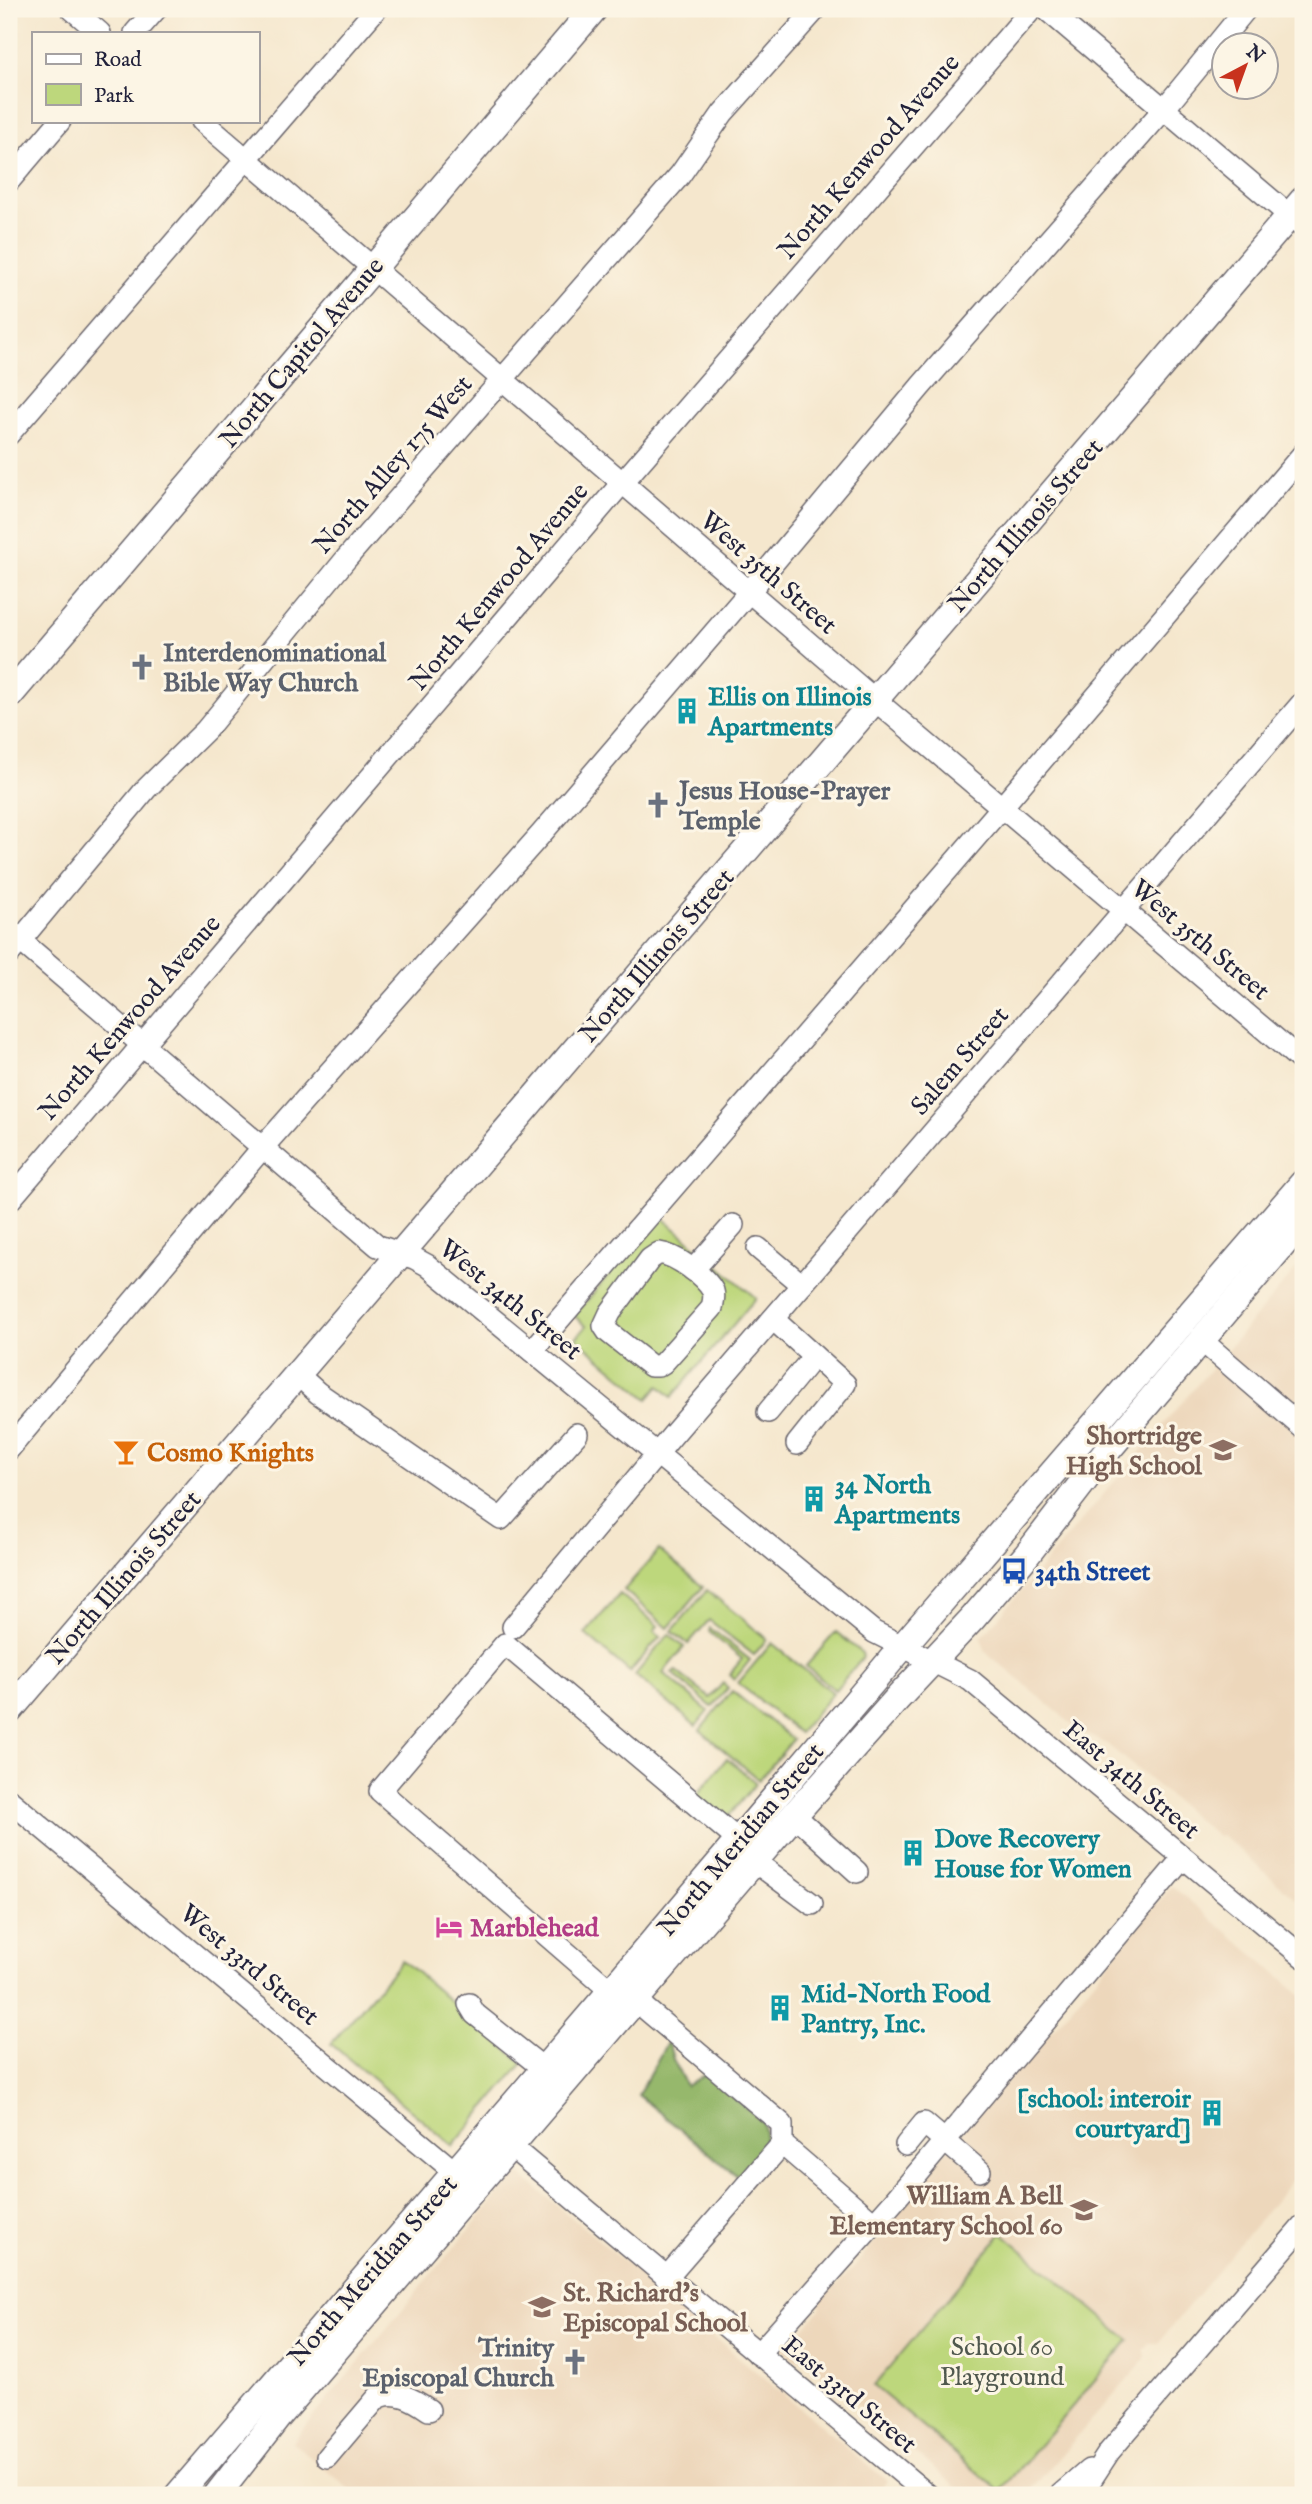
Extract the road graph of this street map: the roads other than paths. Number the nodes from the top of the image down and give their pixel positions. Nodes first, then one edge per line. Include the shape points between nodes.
1 (72, 9) edge
2 (156, 9) edge
3 (376, 9) edge
4 (594, 9) edge
5 (816, 9) edge
6 (1031, 9) edge
7 (1046, 9) edge
8 (1246, 9) edge
9 (99, 32) edge
10 (136, 32) edge
11 (1164, 108) junction
12 (59, 122) edge
13 (203, 122) edge
14 (246, 159) junction
15 (9, 181) edge
16 (1299, 214) edge
17 (372, 267) junction
18 (502, 379) junction
19 (9, 434) edge
20 (1303, 454) edge
21 (622, 483) junction
22 (750, 592) junction
23 (9, 696) edge
24 (875, 700) junction
25 (1303, 702) edge
26 (1002, 807) junction
27 (1125, 910) junction
28 (13, 942) edge
29 (143, 1044) junction
30 (1303, 1062) edge
31 (263, 1147) junction
32 (1303, 1183) edge
33 (9, 1201) edge
34 (1303, 1221) edge
35 (733, 1225) dead end
36 (758, 1248) dead end
37 (400, 1254) junction
38 (693, 1270) junction
39 (802, 1285) junction
40 (773, 1318) junction
41 (1201, 1340) junction
42 (531, 1351) junction
43 (814, 1356) junction
44 (297, 1374) junction
45 (768, 1412) dead end
46 (1303, 1428) edge
47 (577, 1434) dead end
48 (797, 1444) dead end
49 (9, 1449) edge
50 (657, 1454) junction
51 (513, 1627) dead end
52 (918, 1654) junction
53 (9, 1711) edge
54 (9, 1800) edge
55 (794, 1815) junction
56 (747, 1851) junction
57 (1183, 1858) junction
58 (857, 1872) dead end
59 (812, 1904) dead end
60 (1303, 1957) edge
61 (623, 1995) junction
62 (469, 2004) dead end
63 (544, 2069) junction
64 (944, 2140) junction
65 (782, 2144) junction
66 (906, 2145) dead end
67 (510, 2146) junction
68 (980, 2171) dead end
69 (455, 2172) junction
70 (874, 2223) junction
71 (1303, 2226) edge
72 (666, 2278) junction
73 (758, 2354) junction
74 (429, 2410) dead end
75 (1109, 2452) junction
76 (327, 2457) dead end
77 (178, 2495) edge
78 (217, 2495) edge
79 (928, 2495) edge
80 (1060, 2495) edge
81 (1081, 2495) edge

1 - 9 street
2 - 10 street
3 - 14 street
4 - 17 main road, North Capitol Avenue
5 - 18 street, North Alley 175 West via 723,113 680,175
6 - 21 street, North Kenwood Avenue
7 - 11 street
8 - 11 street
11 - 16 street
11 - 22 street via 921,386
12 - 15 street
13 - 14 street, West 35th Street
14 - 17 street, West 35th Street
14 - 19 street
16 - 24 main road, North Illinois Street
17 - 18 street, West 35th Street
17 - 23 main road, North Capitol Avenue
18 - 21 street, West 35th Street
18 - 28 street, North Alley 175 West via 206,730 146,789
20 - 26 street
21 - 22 street, West 35th Street
21 - 29 street, North Kenwood Avenue
22 - 24 street, West 35th Street
22 - 31 street
24 - 26 street, West 35th Street
24 - 37 main road, North Illinois Street
25 - 27 street, Salem Street
26 - 27 street, West 35th Street
26 - 42 street
27 - 30 street, West 35th Street
27 - 39 street, Salem Street
28 - 29 street, West 34th Street
29 - 31 street, West 34th Street
29 - 33 street, North Kenwood Avenue
31 - 37 street, West 34th Street via 378,1246
31 - 49 street
32 - 52 main road, North Meridian Street
34 - 41 main road, North Meridian Street
35 - 38 street
36 - 39 street
37 - 42 street, West 34th Street via 427,1265
37 - 44 main road, North Illinois Street
38 - 38 street via 669,1254 659,1253 650,1259 610,1313 604,1326 608,1332 651,1366 663,1363 712,1308 712,1291
39 - 40 street, Salem Street
40 - 43 street
40 - 50 street, Salem Street
41 - 46 street
41 - 52 main road, North Meridian Street via 973,1618
42 - 50 street, West 34th Street
43 - 45 street
43 - 48 street via 845,1384
44 - 47 street via 501,1519
44 - 53 main road, North Illinois Street
50 - 51 street, Salem Street
50 - 52 street, West 34th Street via 874,1632
52 - 55 main road, North Meridian Street
52 - 56 main road, North Meridian Street
52 - 57 street, East 34th Street via 970,1680
54 - 69 street, West 33rd Street via 321,2048
55 - 56 main road, North Meridian Street
55 - 58 street
56 - 59 street
56 - 61 main road, North Meridian Street
56 - 61 street via 505,1644 380,1791
57 - 60 street, East 34th Street
57 - 64 street
61 - 63 main road, North Meridian Street
61 - 65 street via 782,2124
61 - 67 main road, North Meridian Street
62 - 63 street via 475,2014
63 - 69 main road, North Meridian Street
64 - 66 street via 924,2123
64 - 68 street
64 - 70 street
65 - 70 street
65 - 72 street
67 - 72 street, East 33rd Street
67 - 78 main road, North Meridian Street
69 - 77 main road, North Meridian Street
70 - 73 street
71 - 75 street
72 - 73 street, East 33rd Street
73 - 79 street, East 33rd Street
74 - 76 street via 399,2395 378,2397
75 - 80 street
75 - 81 street

